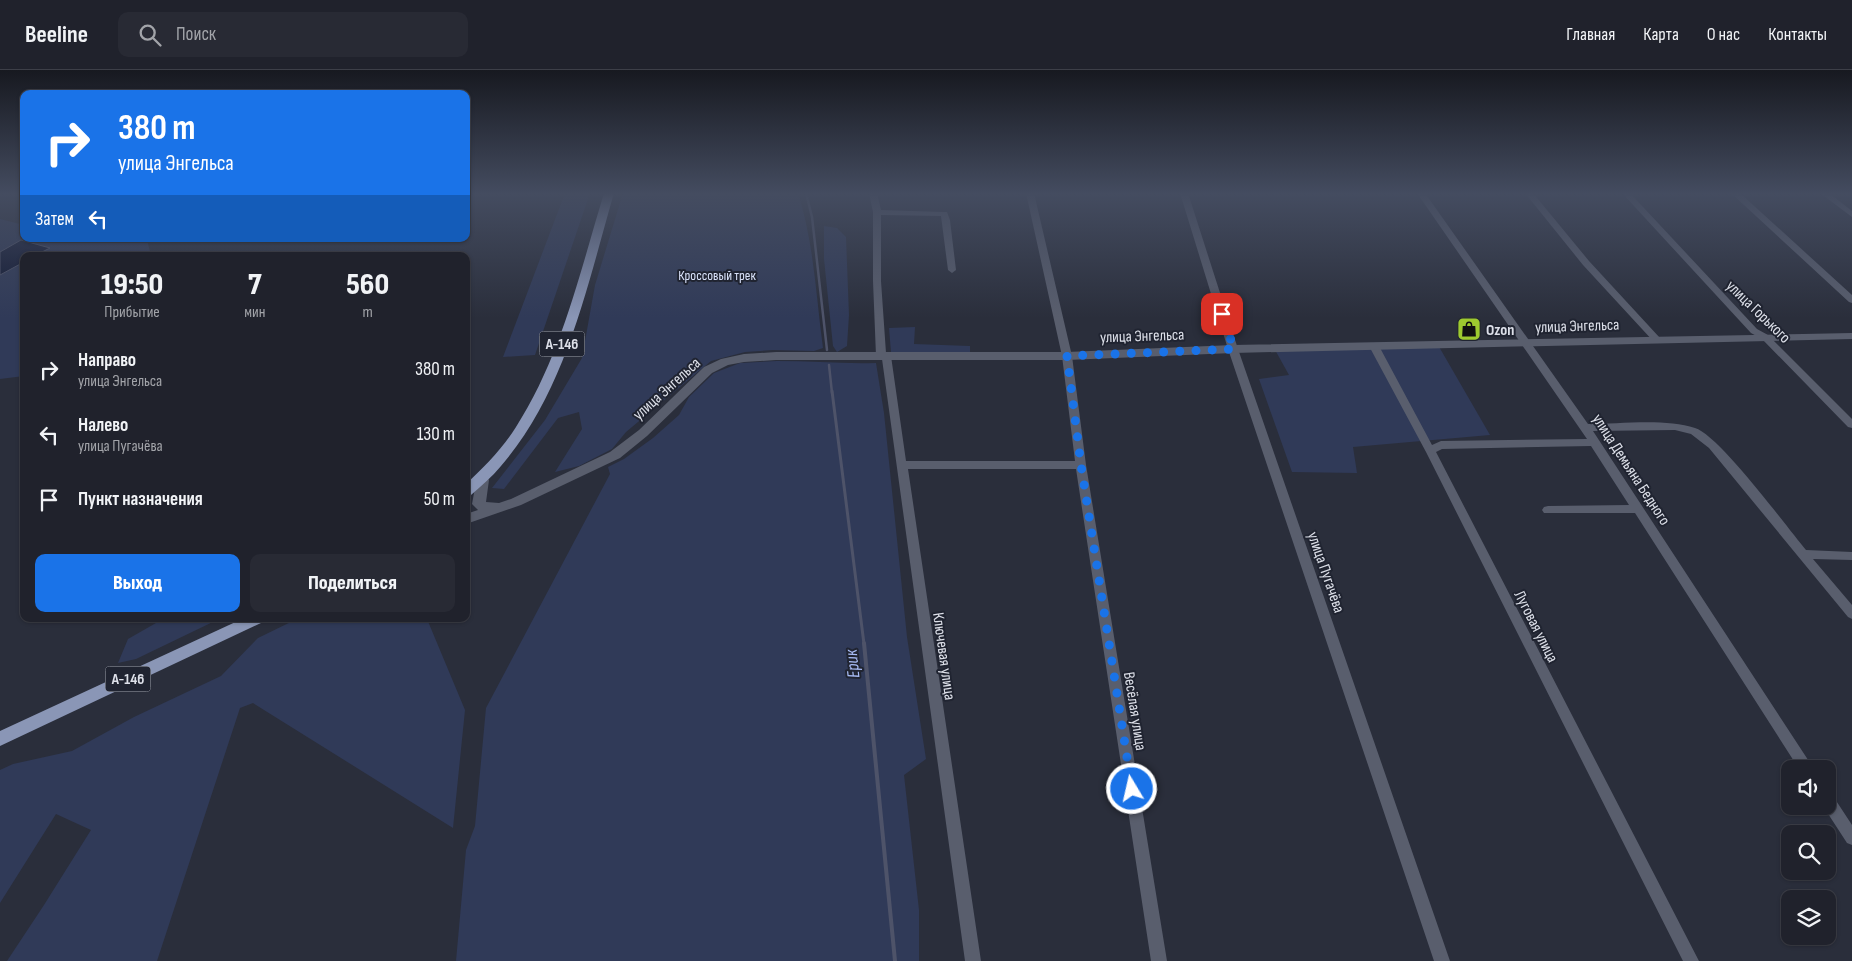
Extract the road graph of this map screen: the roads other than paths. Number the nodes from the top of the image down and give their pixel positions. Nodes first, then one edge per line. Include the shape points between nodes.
1 (595, 235) edge
2 (877, 235) edge
3 (948, 235) edge
4 (1039, 235) edge
5 (1197, 235) edge
6 (1450, 235) edge
7 (1563, 235) edge
8 (1665, 235) edge
9 (1780, 235) edge
10 (952, 270) dead end
11 (1852, 300) edge
12 (1852, 336) edge
13 (1765, 337) junction
14 (1657, 340) junction
15 (1526, 344) junction
16 (1374, 346) junction
17 (1234, 349) junction
18 (884, 356) junction
19 (1067, 356) junction
20 (1852, 425) edge
21 (1584, 428) junction
22 (1594, 442) junction
23 (1432, 452) junction
24 (900, 465) junction
25 (1081, 465) junction
26 (482, 480) junction
27 (470, 489) edge
28 (510, 505) junction
29 (1638, 509) junction
30 (1548, 510) dead end
31 (470, 518) edge
32 (1802, 554) junction
33 (1852, 556) edge
34 (1852, 614) edge
35 (250, 622) edge
36 (0, 739) edge
37 (1801, 760) edge
38 (1836, 813) edge
39 (1852, 838) edge
40 (973, 961) edge
41 (1159, 961) edge
42 (1442, 961) edge
43 (1691, 961) edge

1 - 26 highway, А-146 via 553,372 538,403 506,452
2 - 18 street, Ключевая улица via 876,281
3 - 10 street
4 - 19 street, Весёлая улица
5 - 17 street, улица Пугачёва
6 - 15 street, улица Демьяна Бедного
7 - 14 street
8 - 13 street, улица Горького via 1754,331
9 - 11 street
12 - 13 street, улица Энгельса
13 - 14 street, улица Энгельса
13 - 20 street, улица Горького
14 - 15 street, улица Энгельса
15 - 16 street, улица Энгельса
15 - 21 street, улица Демьяна Бедного
16 - 17 street, улица Энгельса
16 - 23 street, Луговая улица
17 - 19 street, улица Энгельса
17 - 42 street, улица Пугачёва
18 - 19 street, улица Энгельса
18 - 24 street, Ключевая улица
18 - 28 street, улица Энгельса via 776,356 725,362 708,370 614,455
19 - 25 street, Весёлая улица
21 - 22 street, улица Демьяна Бедного
21 - 32 street via 1675,427 1694,431 1713,445
22 - 23 street via 1441,445
22 - 29 street, улица Демьяна Бедного
23 - 43 street, Луговая улица
24 - 25 street
24 - 40 street, Ключевая улица
25 - 41 street, Весёлая улица
26 - 27 highway, А-146
26 - 28 street, улица Энгельса via 479,504 485,507
28 - 31 street, улица Энгельса
29 - 30 street
29 - 37 street, улица Демьяна Бедного
32 - 33 street
32 - 34 street
35 - 36 highway, А-146
38 - 39 street

